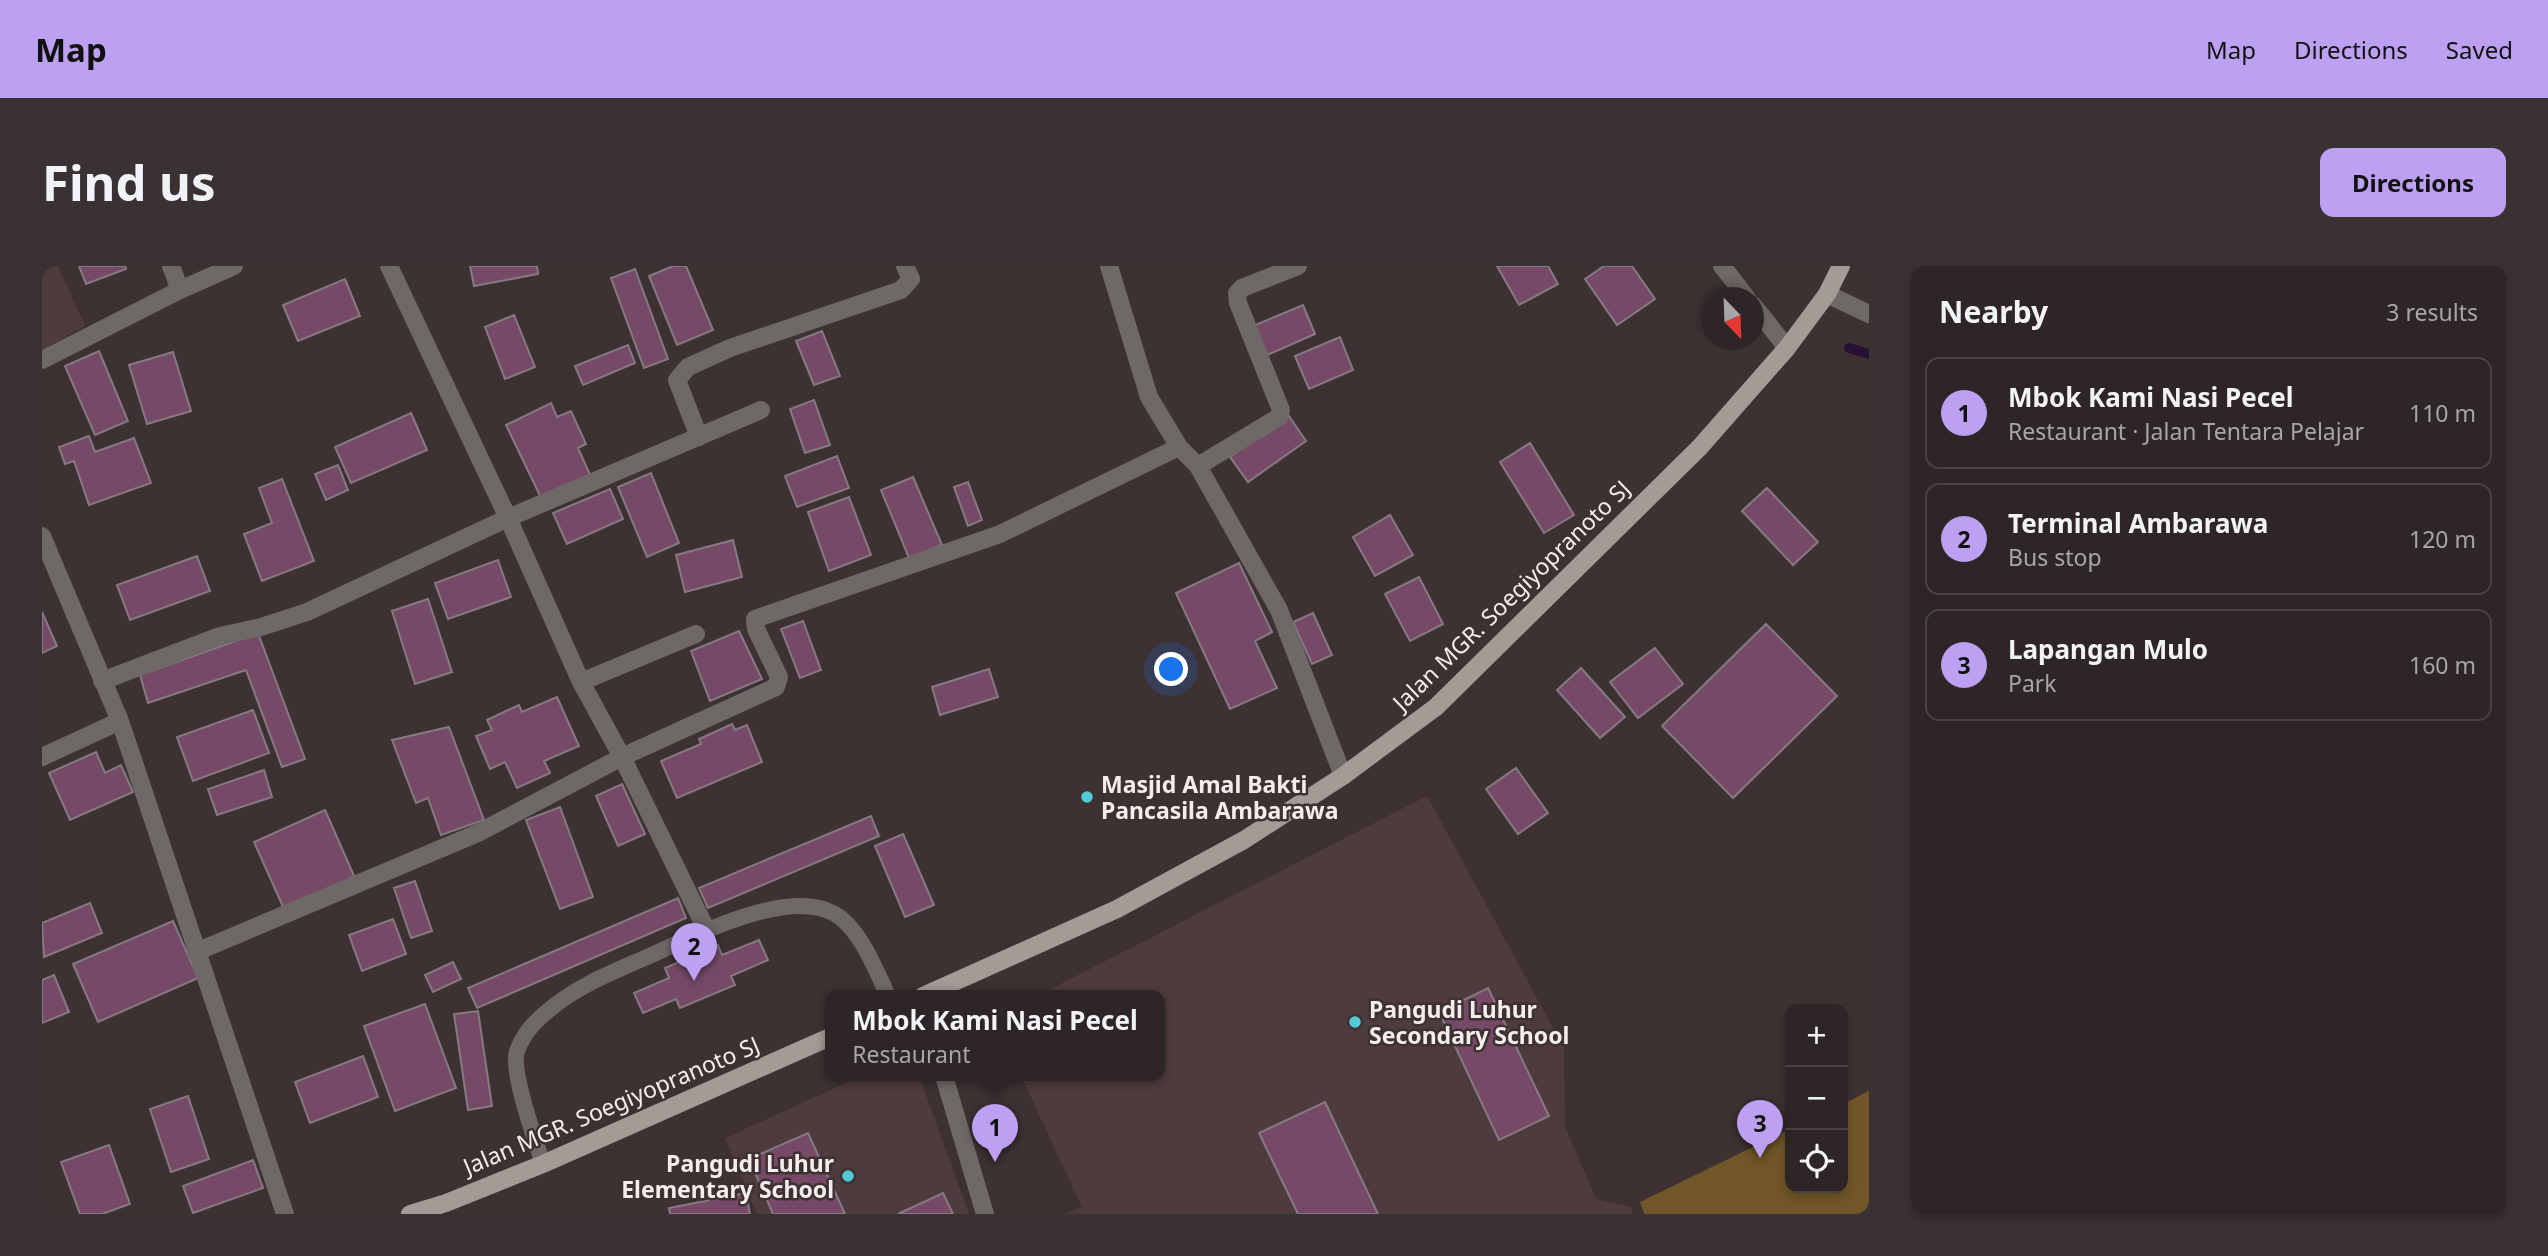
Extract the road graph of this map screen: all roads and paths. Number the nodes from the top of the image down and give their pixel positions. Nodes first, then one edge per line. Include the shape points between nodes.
1 (171, 266) edge
2 (234, 266) edge
3 (389, 266) edge
4 (905, 266) edge
5 (1109, 266) edge
6 (1298, 266) edge
7 (1722, 266) edge
8 (1841, 266) edge
9 (1738, 287) edge
10 (180, 290) junction
11 (1827, 294) junction
12 (1869, 314) edge
13 (1764, 319) edge
14 (1787, 348) junction
15 (42, 360) edge
16 (761, 410) dead end
17 (699, 437) junction
18 (1179, 447) junction
19 (1198, 466) junction
20 (508, 518) junction
21 (42, 536) edge
22 (696, 634) dead end
23 (102, 681) junction
24 (581, 682) junction
25 (120, 721) junction
26 (622, 757) junction
27 (42, 758) edge
28 (1343, 776) junction
29 (707, 931) junction
30 (196, 952) junction
31 (885, 990) edge
32 (936, 990) edge
33 (825, 1040) edge
34 (945, 1081) edge
35 (543, 1164) junction
36 (447, 1208) edge
37 (285, 1214) edge
38 (410, 1214) edge
39 (985, 1214) edge

1 - 10 street
2 - 10 street
3 - 20 street
4 - 17 street via 911,279 901,290 730,348 688,367 677,380
5 - 18 street via 1149,397
6 - 19 street via 1237,293 1281,410 1279,417
7 - 9 street
8 - 11 main road, Jalan MGR. Soegiyopranoto SJ
10 - 15 street
11 - 12 street
11 - 14 main road, Jalan MGR. Soegiyopranoto SJ
13 - 14 street
14 - 28 main road, Jalan MGR. Soegiyopranoto SJ via 1700,447 1436,707
16 - 17 street
17 - 20 street
18 - 19 street
18 - 26 street via 1000,534 755,619 779,677 776,687
19 - 28 street via 1279,610
20 - 23 street via 307,612 220,636
20 - 24 street
21 - 23 street
22 - 24 street
23 - 25 street
24 - 26 street
25 - 27 street
25 - 30 street
26 - 29 street
26 - 30 street via 478,833
28 - 32 main road, Jalan MGR. Soegiyopranoto SJ via 1244,840 1118,909
29 - 31 lane via 786,907 812,906 835,913 855,933
29 - 35 lane via 577,990 526,1030 516,1055
30 - 37 street
33 - 35 main road, Jalan MGR. Soegiyopranoto SJ
34 - 39 street
35 - 36 main road, Jalan MGR. Soegiyopranoto SJ
36 - 38 main road, Jalan MGR. Soegiyopranoto SJ

